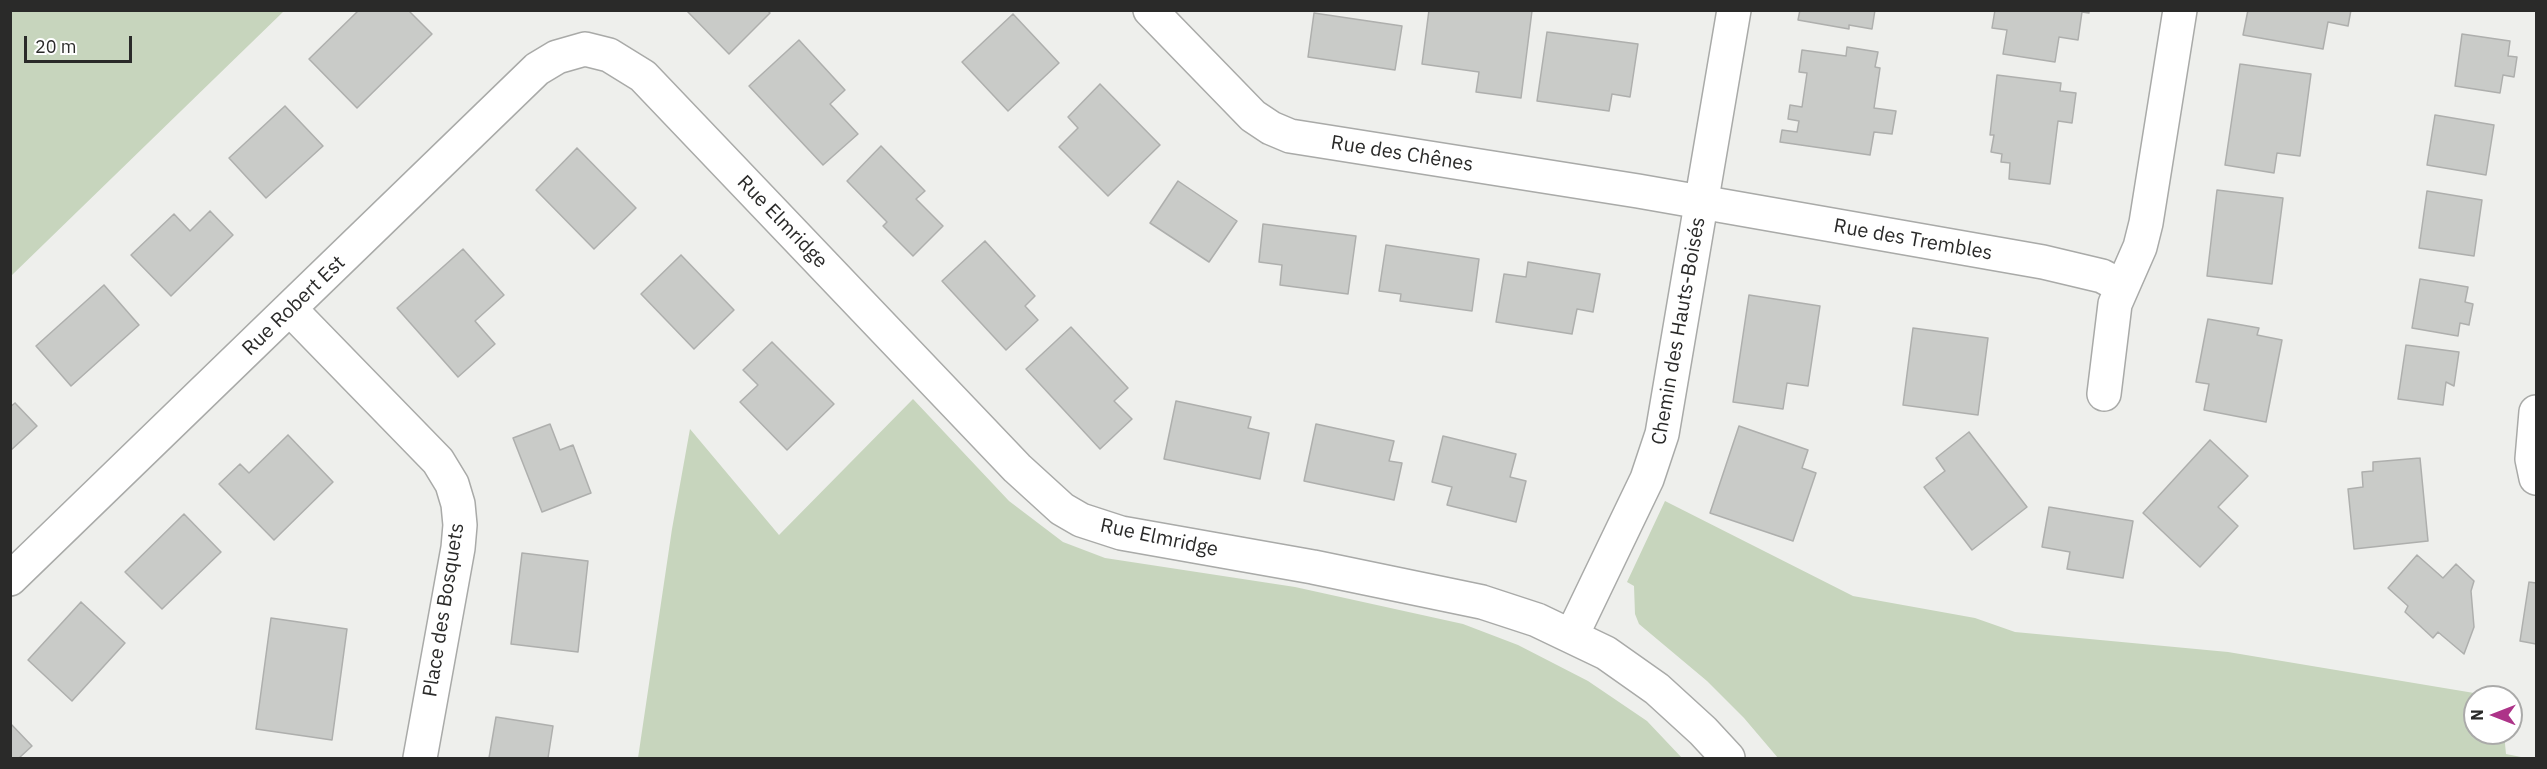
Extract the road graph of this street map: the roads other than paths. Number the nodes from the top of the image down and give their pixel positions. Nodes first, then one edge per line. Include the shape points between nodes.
1 (1150, 10) edge
2 (1734, 10) edge
3 (2180, 10) edge
4 (585, 49) joint
5 (1701, 203) junction
6 (2121, 286) junction
7 (291, 310) junction
8 (2104, 394) dead end
9 (2536, 412) edge
10 (2536, 478) edge
11 (10, 579) edge
12 (1572, 635) junction
13 (420, 759) edge
14 (1728, 759) edge

1 - 5 street, Rue des Chênes via 1253,116 1290,136
2 - 5 street, Chemin des Hauts-Boisés
3 - 6 street via 2146,223 2140,247
4 - 7 street, Rue Robert Est via 557,57 537,69
4 - 12 street, Rue Elmridge via 609,55 643,76 1017,468 1043,494 1081,520 1121,533 1482,602
5 - 6 street, Rue des Trembles via 2050,264 2102,276
5 - 12 street, Chemin des Hauts-Boisés via 1656,456
6 - 8 street via 2111,327
7 - 11 street, Rue Robert Est
7 - 13 street, Place des Bosquets via 438,461 458,504 458,548
9 - 10 street via 2532,459
12 - 14 street, Rue Elmridge via 1606,653 1657,689

